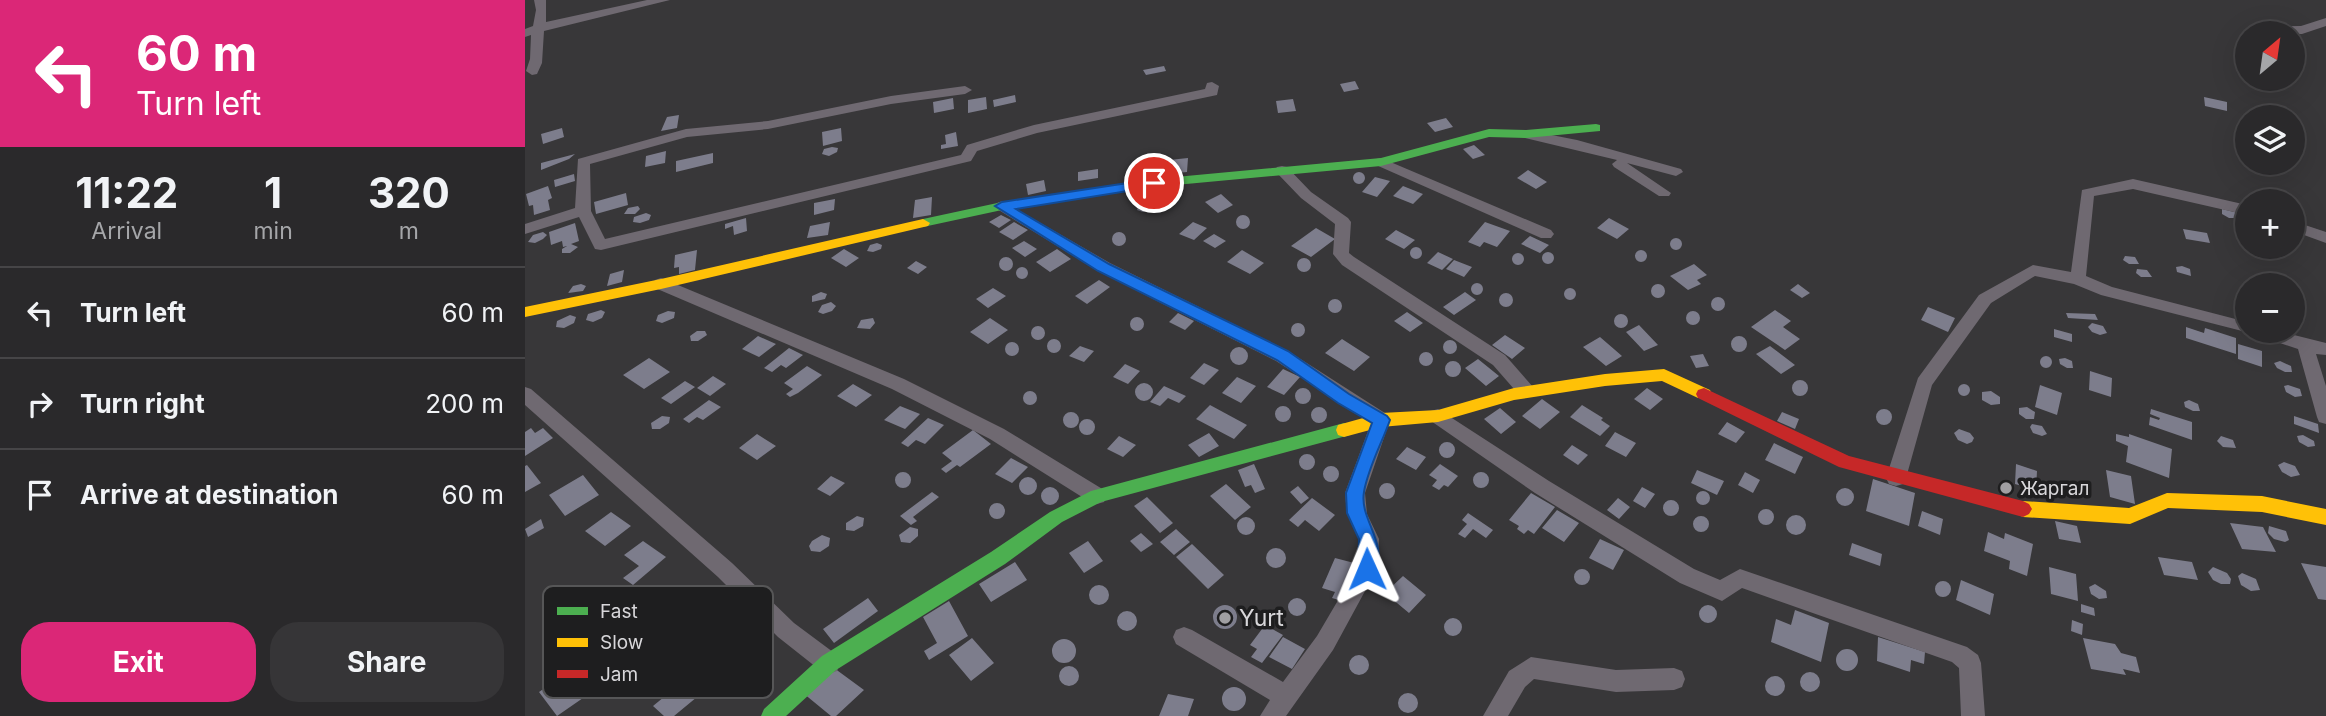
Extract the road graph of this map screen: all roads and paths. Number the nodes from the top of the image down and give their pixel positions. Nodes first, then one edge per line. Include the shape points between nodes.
1 (540, 0) edge
2 (664, 0) edge
3 (2326, 22) edge
4 (540, 28) junction
5 (2305, 29) edge
6 (525, 33) edge
7 (532, 71) dead end
8 (1212, 86) dead end
9 (965, 90) dead end
10 (1596, 128) dead end
11 (1527, 134) junction
12 (1598, 152) junction
13 (1381, 162) junction
14 (1282, 170) junction
15 (1676, 172) dead end
16 (1664, 193) dead end
17 (1002, 206) junction
18 (2235, 207) edge
19 (583, 211) junction
20 (525, 229) edge
21 (2305, 230) edge
22 (1546, 234) dead end
23 (2326, 238) edge
24 (2078, 279) junction
25 (661, 284) junction
26 (525, 312) edge
27 (2235, 325) edge
28 (2298, 343) edge
29 (2305, 345) junction
30 (2326, 349) edge
31 (1527, 392) junction
32 (525, 394) edge
33 (1438, 416) junction
34 (2326, 417) edge
35 (1381, 420) junction
36 (1896, 478) junction
37 (1097, 496) junction
38 (2326, 517) edge
39 (741, 586) edge
40 (773, 617) edge
41 (1184, 637) dead end
42 (829, 663) junction
43 (1674, 678) dead end
44 (1285, 696) junction
45 (771, 716) edge
46 (1272, 716) edge
47 (1495, 716) edge
48 (1973, 716) edge

1 - 4 street
2 - 4 street
3 - 5 street
4 - 6 street
4 - 7 street via 537,64
8 - 19 street via 1212,92 1034,129 972,148 966,158 921,170 601,245
9 - 19 street via 768,125 686,133 599,156 583,162
10 - 11 street
11 - 12 street
11 - 13 street via 1489,133
12 - 15 street
12 - 16 street
13 - 14 street
13 - 22 street
14 - 17 street
14 - 31 street via 1343,222 1341,254 1348,261 1499,360
17 - 25 street
17 - 35 street via 1104,267 1282,356
18 - 24 street via 2133,184 2087,193
19 - 20 street
21 - 23 street
24 - 27 street
24 - 36 street via 2033,270 1985,299 1924,383
25 - 26 street
25 - 37 street via 898,384 997,434
28 - 29 street
29 - 30 street
29 - 34 street
31 - 33 street
31 - 36 street via 1664,376 1845,462
32 - 39 street
33 - 35 street
33 - 48 street via 1542,487 1687,576 1722,591 1740,578 1959,653 1970,663
35 - 37 street
35 - 44 street via 1355,493 1357,513 1369,539 1367,569 1325,643
36 - 38 street via 2016,509 2130,516 2167,500 2262,504
37 - 42 street via 1056,517
40 - 42 street
41 - 44 street
42 - 45 street
43 - 47 street via 1616,681 1531,668 1517,680
44 - 46 street

